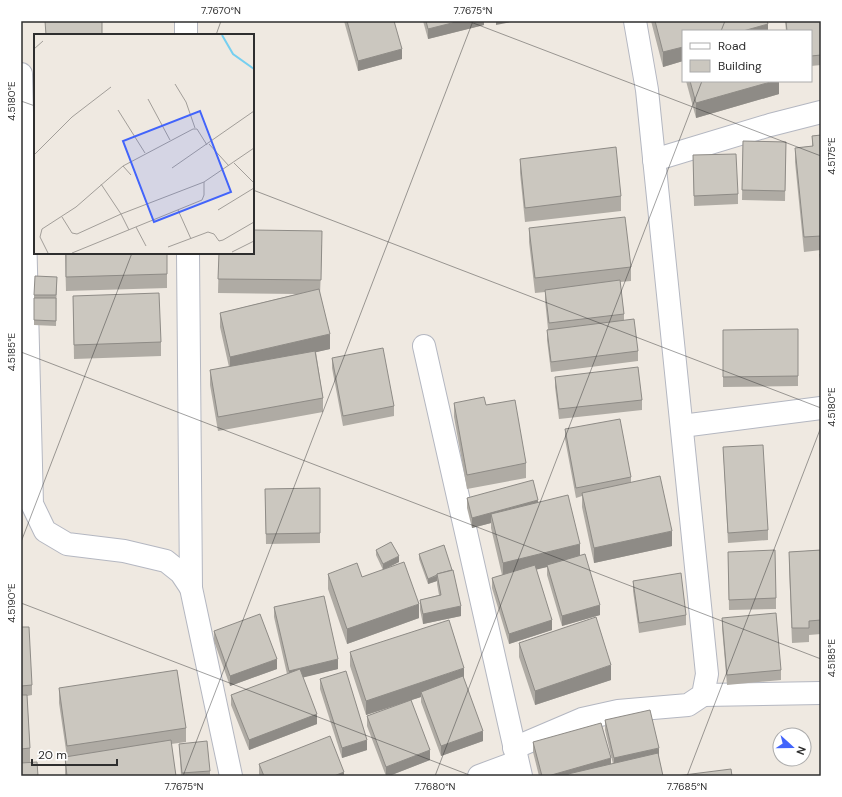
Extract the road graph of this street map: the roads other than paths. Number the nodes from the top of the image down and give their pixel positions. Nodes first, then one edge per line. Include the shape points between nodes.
1 (186, 21) edge
2 (635, 21) edge
3 (186, 34) edge
4 (21, 74) edge
5 (821, 112) edge
6 (654, 160) junction
7 (188, 254) edge
8 (23, 255) edge
9 (424, 346) dead end
10 (821, 408) edge
11 (682, 426) junction
12 (191, 588) junction
13 (821, 693) edge
14 (703, 695) junction
15 (517, 762) edge
16 (231, 776) edge
17 (479, 776) edge

1 - 3 street
2 - 6 street via 647,90
4 - 8 street
5 - 6 street
6 - 11 street
7 - 12 street
8 - 12 street via 32,504 45,531 67,544 124,551 166,561 181,573
9 - 15 street
10 - 11 street
11 - 14 street via 707,674
12 - 16 street
13 - 14 street
14 - 15 street via 688,705 618,711 582,719
15 - 17 street

